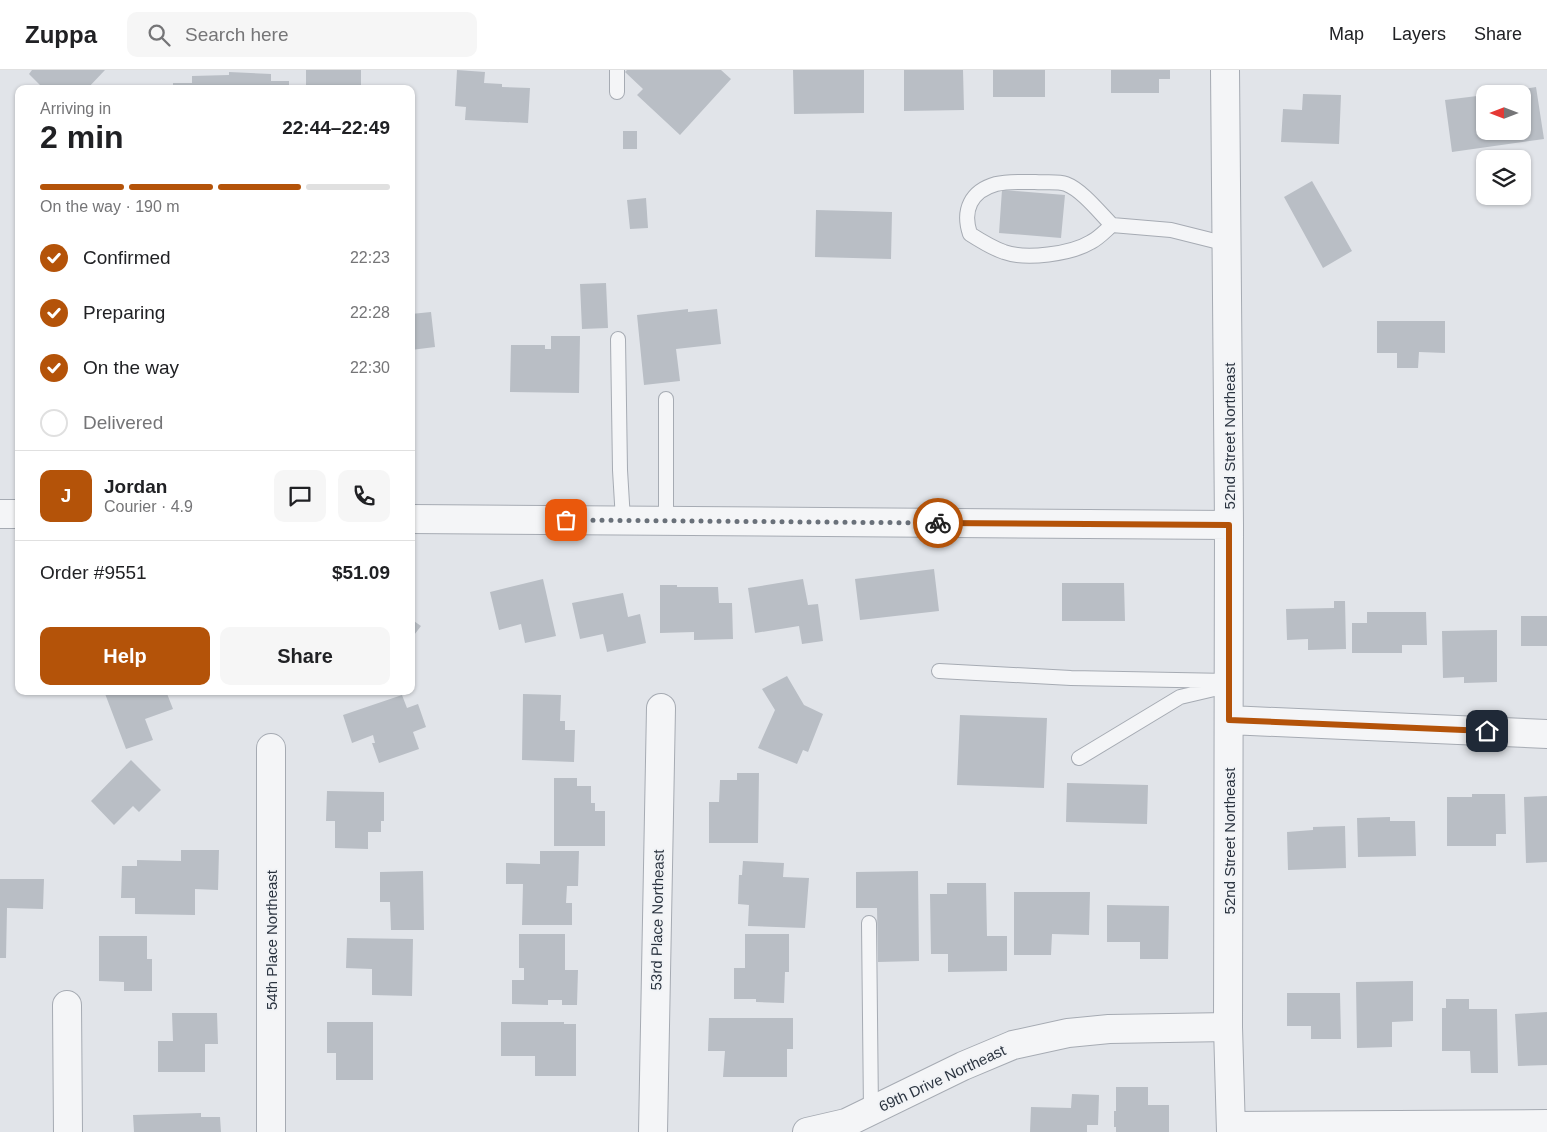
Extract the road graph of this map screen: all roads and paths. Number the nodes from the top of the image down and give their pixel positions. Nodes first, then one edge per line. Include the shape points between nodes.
1 (617, 70) edge
2 (1225, 70) edge
3 (616, 92) dead end
4 (1112, 225) junction
5 (1227, 244) junction
6 (618, 339) dead end
7 (666, 399) dead end
8 (0, 514) edge
9 (15, 514) edge
10 (415, 519) edge
11 (623, 520) junction
12 (666, 521) junction
13 (1229, 525) junction
14 (939, 671) dead end
15 (1229, 683) junction
16 (661, 708) dead end
17 (1229, 720) junction
18 (1547, 734) edge
19 (271, 748) dead end
20 (1078, 758) dead end
21 (869, 923) dead end
22 (67, 1005) dead end
23 (1228, 1028) junction
24 (871, 1111) junction
25 (1547, 1124) edge
26 (1231, 1129) edge
27 (68, 1132) edge
28 (271, 1132) edge
29 (653, 1132) edge
30 (807, 1132) edge

1 - 3 lane
2 - 5 street, 52nd Street Northeast
4 - 4 lane via 1091,242 1069,251 1038,256 1006,253 984,243 970,234 966,221 969,204 978,193 996,184 1065,183 1087,199
4 - 5 lane via 1170,230
5 - 13 street, 52nd Street Northeast
6 - 11 lane
7 - 12 lane
8 - 9 street
10 - 11 street
11 - 12 street
12 - 13 street
13 - 15 street, 52nd Street Northeast
14 - 15 lane
15 - 17 street, 52nd Street Northeast
15 - 20 lane via 1180,697
16 - 29 street, 53rd Place Northeast
17 - 18 street
17 - 23 street, 52nd Street Northeast
19 - 28 street, 54th Place Northeast
21 - 24 lane
22 - 27 street
23 - 24 street, 69th Drive Northeast via 1109,1030 1013,1045
23 - 26 street, 52nd Street Northeast
24 - 30 street, 69th Drive Northeast via 846,1122
25 - 26 street

